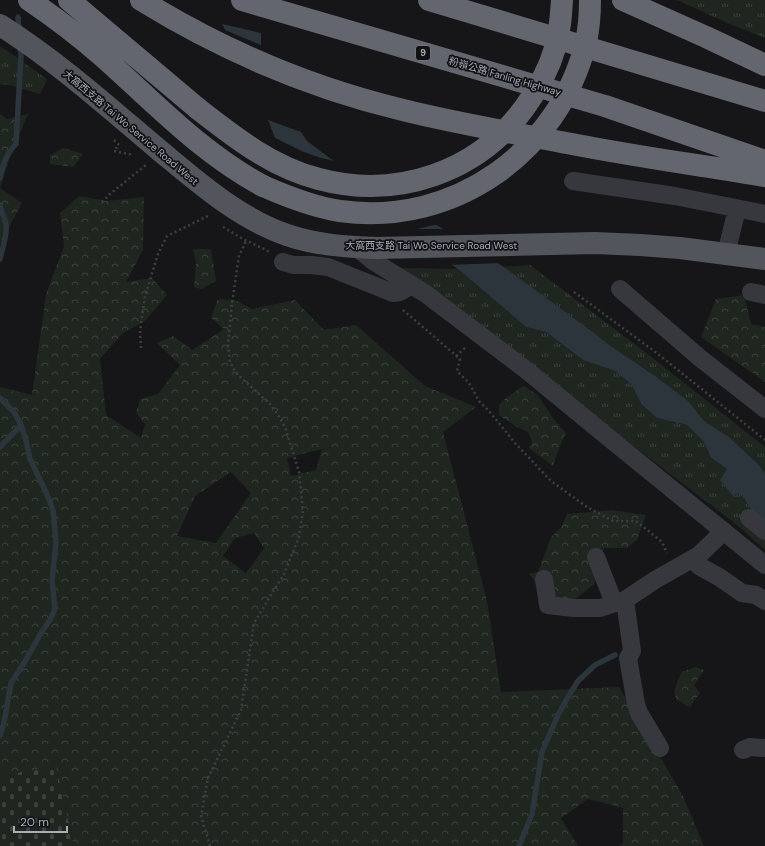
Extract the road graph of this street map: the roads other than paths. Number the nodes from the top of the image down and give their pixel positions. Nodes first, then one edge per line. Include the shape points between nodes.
1 (29, 0) edge
2 (69, 0) edge
3 (141, 0) edge
4 (242, 0) edge
5 (429, 0) edge
6 (562, 0) edge
7 (590, 0) edge
8 (623, 0) edge
9 (0, 25) edge
10 (765, 65) edge
11 (765, 101) edge
12 (765, 161) edge
13 (765, 176) edge
14 (573, 181) dead end
15 (737, 209) junction
16 (765, 214) edge
17 (356, 248) junction
18 (726, 254) junction
19 (765, 259) edge
20 (283, 262) dead end
21 (412, 285) junction
22 (620, 289) dead end
23 (765, 409) edge
24 (749, 518) dead end
25 (724, 531) junction
26 (765, 531) edge
27 (596, 557) dead end
28 (693, 560) junction
29 (765, 565) edge
30 (544, 579) dead end
31 (765, 601) edge
32 (619, 602) junction
33 (660, 748) dead end
34 (765, 748) edge
35 (743, 750) dead end

1 - 7 highway, bridge via 81,38 197,142 248,177 296,200 341,211 376,213 414,209 462,193 498,173 524,151 557,110 580,62 590,17
2 - 6 highway, bridge via 197,108 251,148 303,174 334,183 369,186 401,184 431,177 460,164 499,137 526,107 543,78 555,48 562,15
3 - 13 highway via 221,44 286,73 363,99 450,122
4 - 12 highway, 粉嶺公路 Fanling Highway / 9 via 605,106
5 - 11 highway
8 - 10 highway
9 - 17 main road, 大窩西支路 Tai Wo Service Road West via 72,77 196,181 235,210 288,235 329,245
14 - 15 street via 675,196
15 - 16 street
15 - 18 street
17 - 18 main road, 大窩西支路 Tai Wo Service Road West via 595,243 680,248
17 - 21 street
18 - 19 main road, 大窩西支路 Tai Wo Service Road West
20 - 21 street via 293,266 328,267 393,293
21 - 25 street via 525,369
22 - 23 street via 700,358
24 - 26 street
25 - 28 street
25 - 29 street
27 - 32 street
28 - 31 street via 742,593 756,594
28 - 32 street
30 - 32 street via 548,605 600,608
32 - 33 street via 632,651 628,658 636,704
34 - 35 street via 750,747

